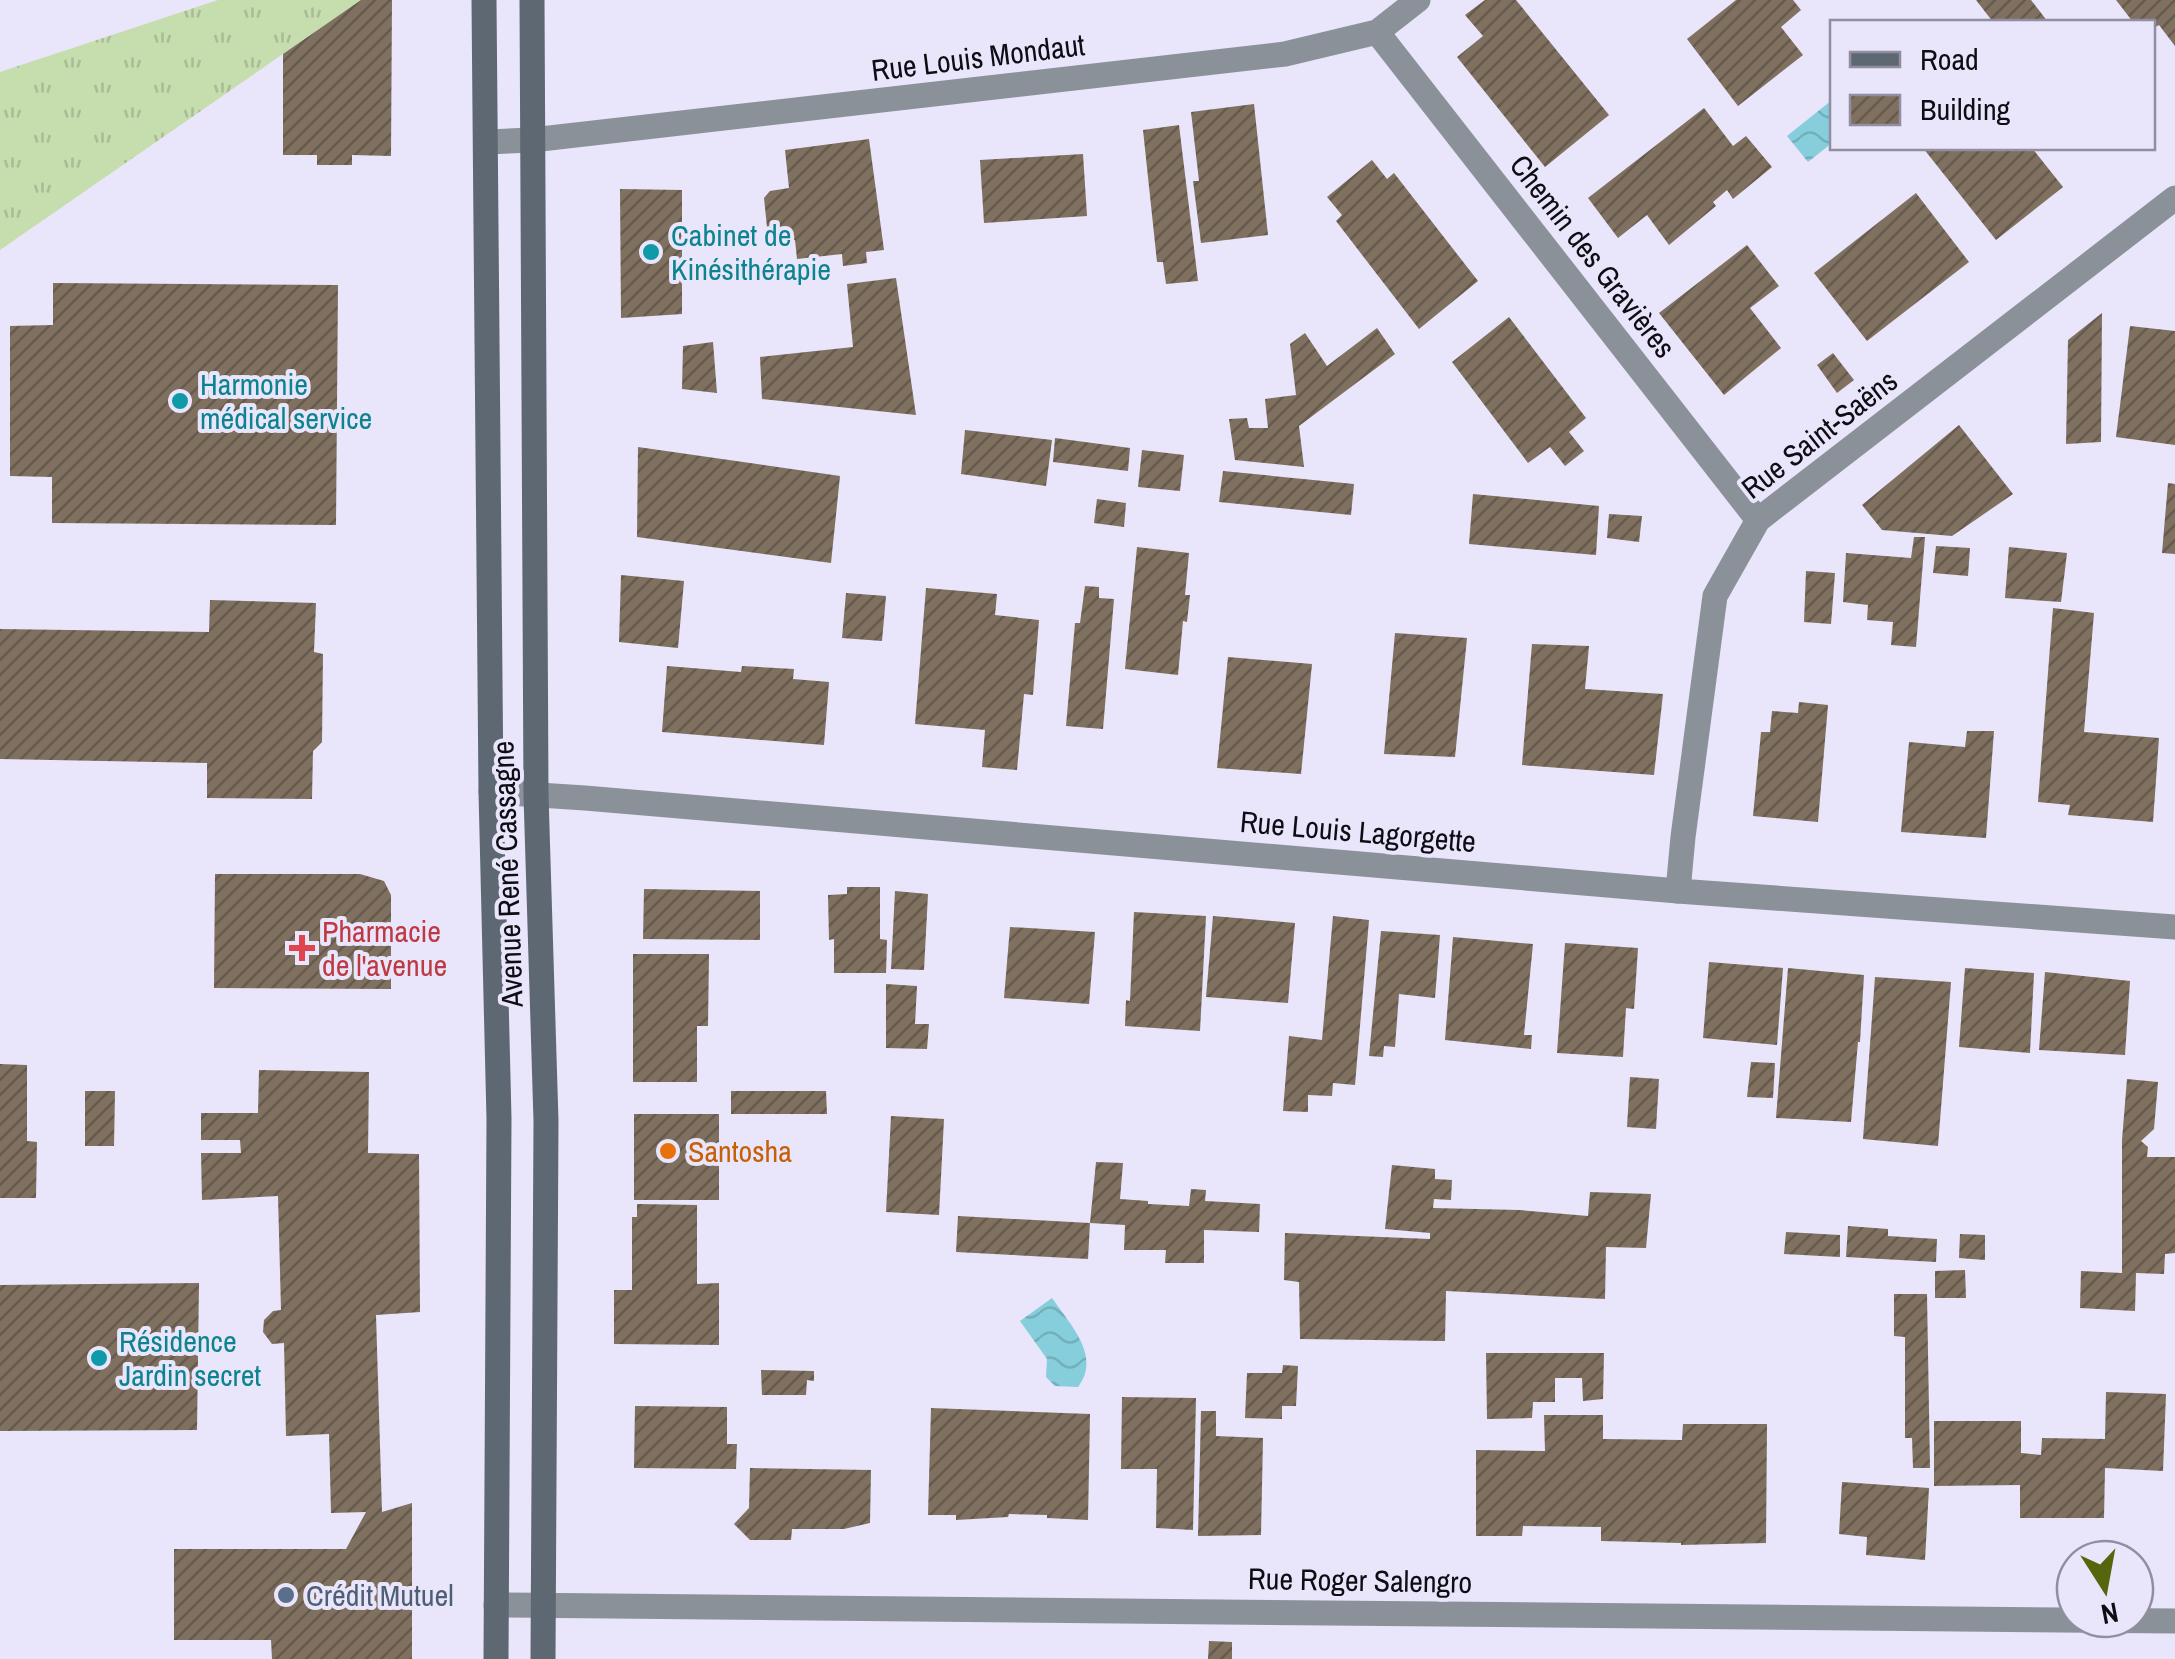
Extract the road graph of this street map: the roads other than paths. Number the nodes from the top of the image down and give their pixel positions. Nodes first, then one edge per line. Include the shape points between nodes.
1 (484, 0) edge
2 (532, 0) edge
3 (1418, 0) edge
4 (1377, 32) junction
5 (532, 140) junction
6 (487, 142) junction
7 (2175, 198) edge
8 (1758, 520) junction
9 (491, 792) junction
10 (536, 794) junction
11 (1678, 891) junction
12 (2175, 927) edge
13 (496, 1605) junction
14 (544, 1606) junction
15 (2175, 1621) edge
16 (496, 1659) edge
17 (543, 1659) edge

1 - 6 main road, Avenue René Cassagne
2 - 5 main road, Avenue René Cassagne
3 - 4 street, Rue Louis Mondaut
4 - 5 street, Rue Louis Mondaut via 1285,54
4 - 8 street, Chemin des Gravières
5 - 6 street
5 - 10 main road, Avenue René Cassagne
6 - 9 main road, Avenue René Cassagne
7 - 8 street, Rue Saint-Saëns
8 - 11 street, Rue Saint-Saëns via 1716,596
9 - 10 street, Rue Louis Lagorgette
9 - 13 main road, Avenue René Cassagne via 499,1120
10 - 11 street, Rue Louis Lagorgette
10 - 14 main road, Avenue René Cassagne via 546,1121
11 - 12 street, Rue Louis Lagorgette
13 - 14 street
13 - 16 main road, Avenue René Cassagne
14 - 15 street, Rue Roger Salengro
14 - 17 main road, Avenue René Cassagne

